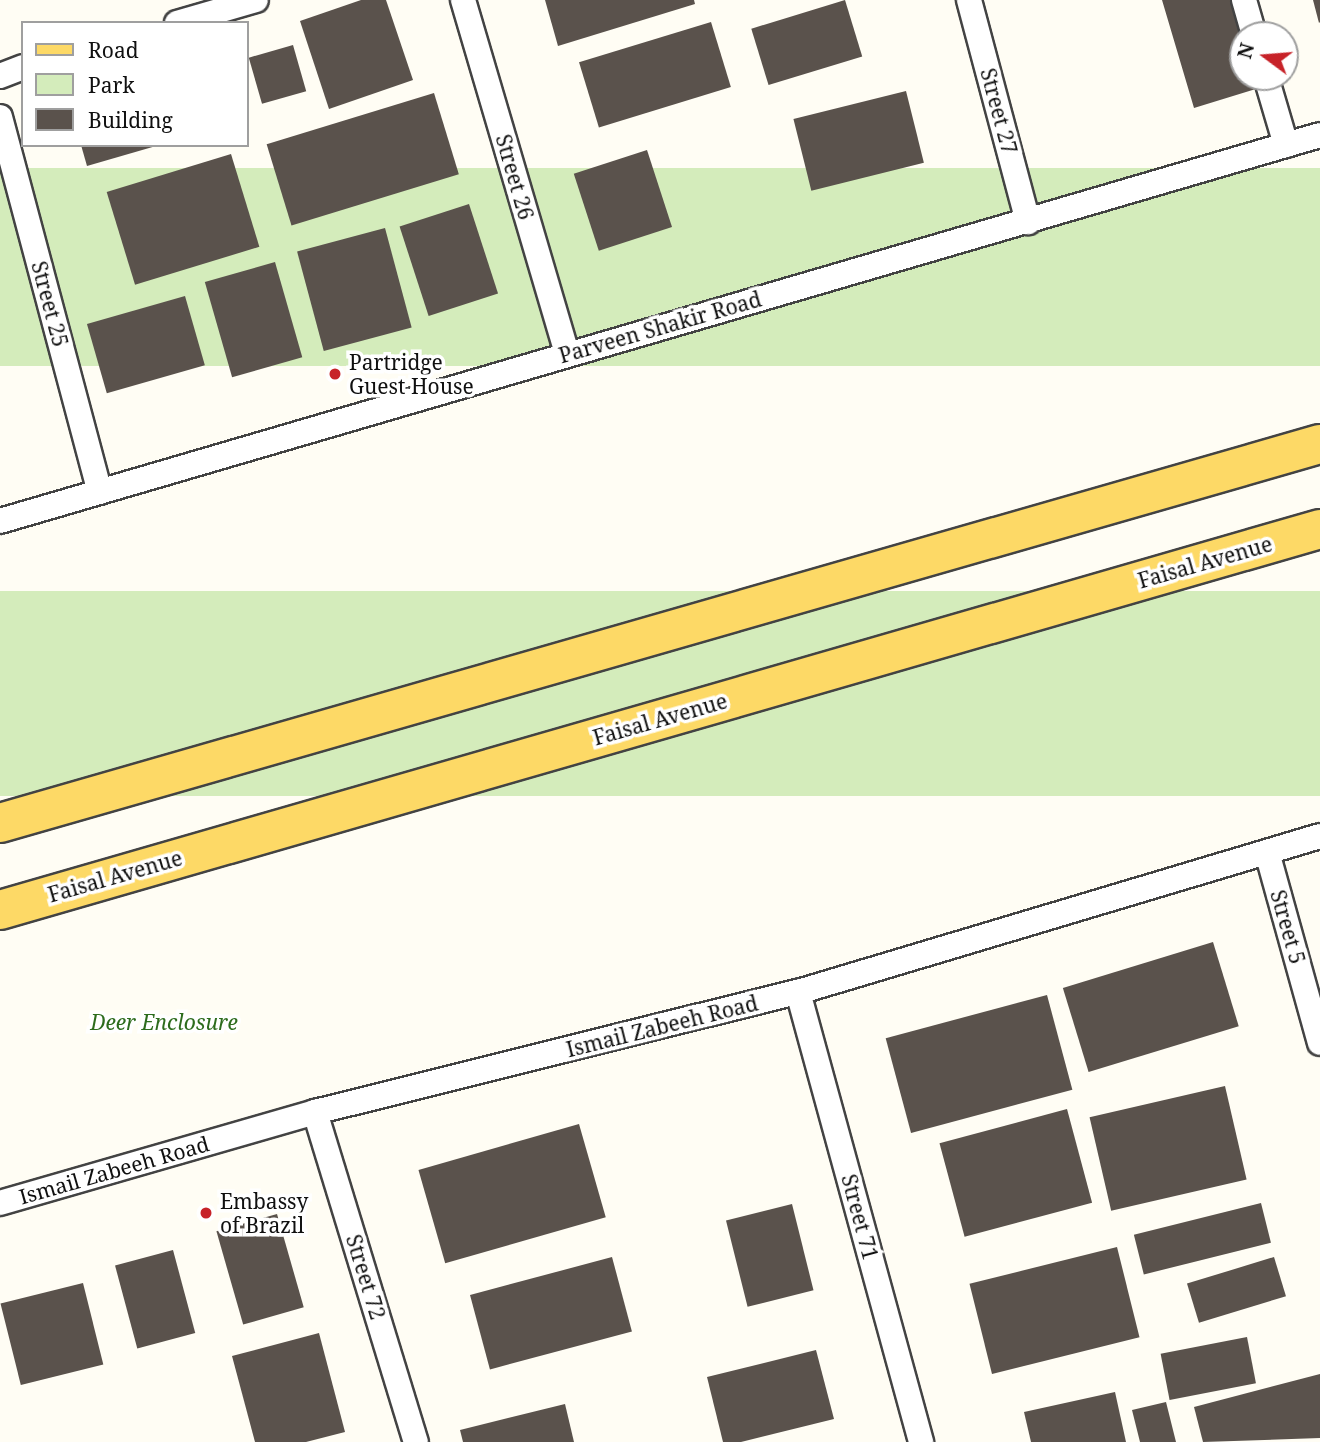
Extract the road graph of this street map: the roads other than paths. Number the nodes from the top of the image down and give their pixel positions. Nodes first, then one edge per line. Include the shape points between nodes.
1 (256, 0) edge
2 (463, 0) edge
3 (969, 0) edge
4 (1244, 0) edge
5 (184, 21) edge
6 (1250, 21) edge
7 (21, 68) edge
8 (0, 76) edge
9 (1270, 91) edge
10 (0, 117) edge
11 (1320, 135) edge
12 (1286, 145) junction
13 (1028, 222) junction
14 (567, 354) junction
15 (1320, 444) edge
16 (100, 492) junction
17 (0, 521) edge
18 (1320, 529) edge
19 (0, 823) edge
20 (1320, 836) edge
21 (1267, 852) junction
22 (0, 910) edge
23 (798, 992) junction
24 (1320, 1043) edge
25 (315, 1112) junction
26 (0, 1203) edge
27 (416, 1442) edge
28 (921, 1442) edge

1 - 5 street
2 - 14 street, Street 26
3 - 13 street, Street 27
4 - 6 street
7 - 8 street
9 - 12 street
10 - 16 street, Street 25
11 - 12 street, Parveen Shakir Road
12 - 13 street, Parveen Shakir Road
13 - 14 street, Parveen Shakir Road
14 - 16 street, Parveen Shakir Road
15 - 19 main road
16 - 17 street, Parveen Shakir Road
18 - 22 main road, Faisal Avenue
20 - 21 street, Ismail Zabeeh Road
21 - 23 street, Ismail Zabeeh Road
21 - 24 street, Street 5
23 - 25 street, Ismail Zabeeh Road
23 - 28 street, Street 71
25 - 26 street, Ismail Zabeeh Road
25 - 27 street, Street 72

